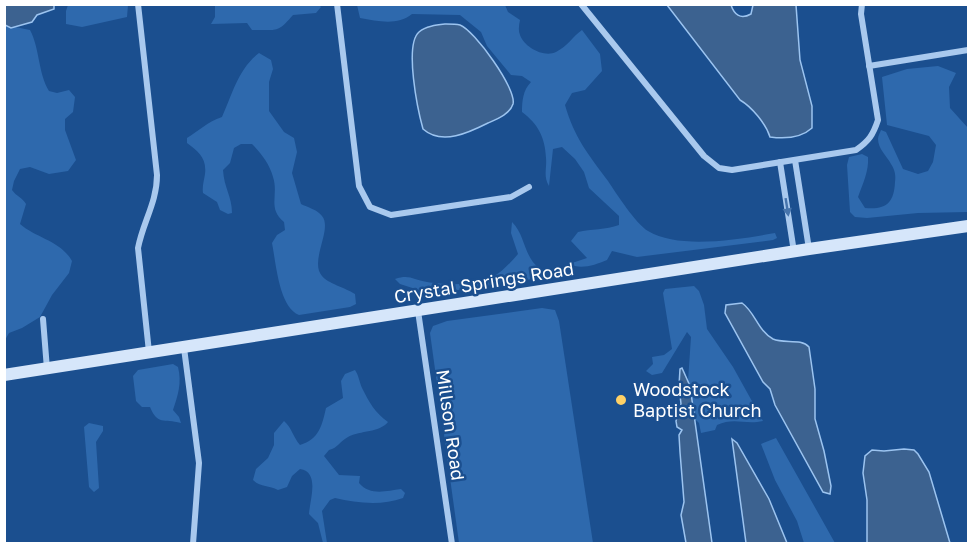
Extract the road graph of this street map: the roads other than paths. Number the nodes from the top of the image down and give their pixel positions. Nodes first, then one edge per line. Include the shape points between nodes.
1 (138, 4) edge
2 (337, 4) edge
3 (581, 4) edge
4 (862, 4) edge
5 (969, 50) edge
6 (869, 66) junction
7 (795, 160) junction
8 (780, 162) junction
9 (529, 187) dead end
10 (969, 226) edge
11 (809, 249) junction
12 (794, 252) junction
13 (418, 311) junction
14 (43, 319) dead end
15 (184, 348) junction
16 (150, 353) junction
17 (47, 369) junction
18 (4, 375) edge
19 (193, 543) edge
20 (452, 543) edge

1 - 16 street via 157,175 157,192 138,249
2 - 9 street via 359,186 370,207 391,215 511,197
3 - 8 street via 704,156 719,168 732,170
4 - 6 street
5 - 6 street
6 - 7 street via 878,120 868,142 856,150
7 - 8 street
7 - 11 street
8 -> 12 street
10 - 11 street, Crystal Springs Road
11 - 12 street, Crystal Springs Road
12 - 13 street, Crystal Springs Road
13 - 15 street, Crystal Springs Road
13 - 20 street, Millson Road
14 - 17 street
15 - 16 street, Crystal Springs Road
15 - 19 street via 199,463
16 - 17 street, Crystal Springs Road
17 - 18 street, Crystal Springs Road

